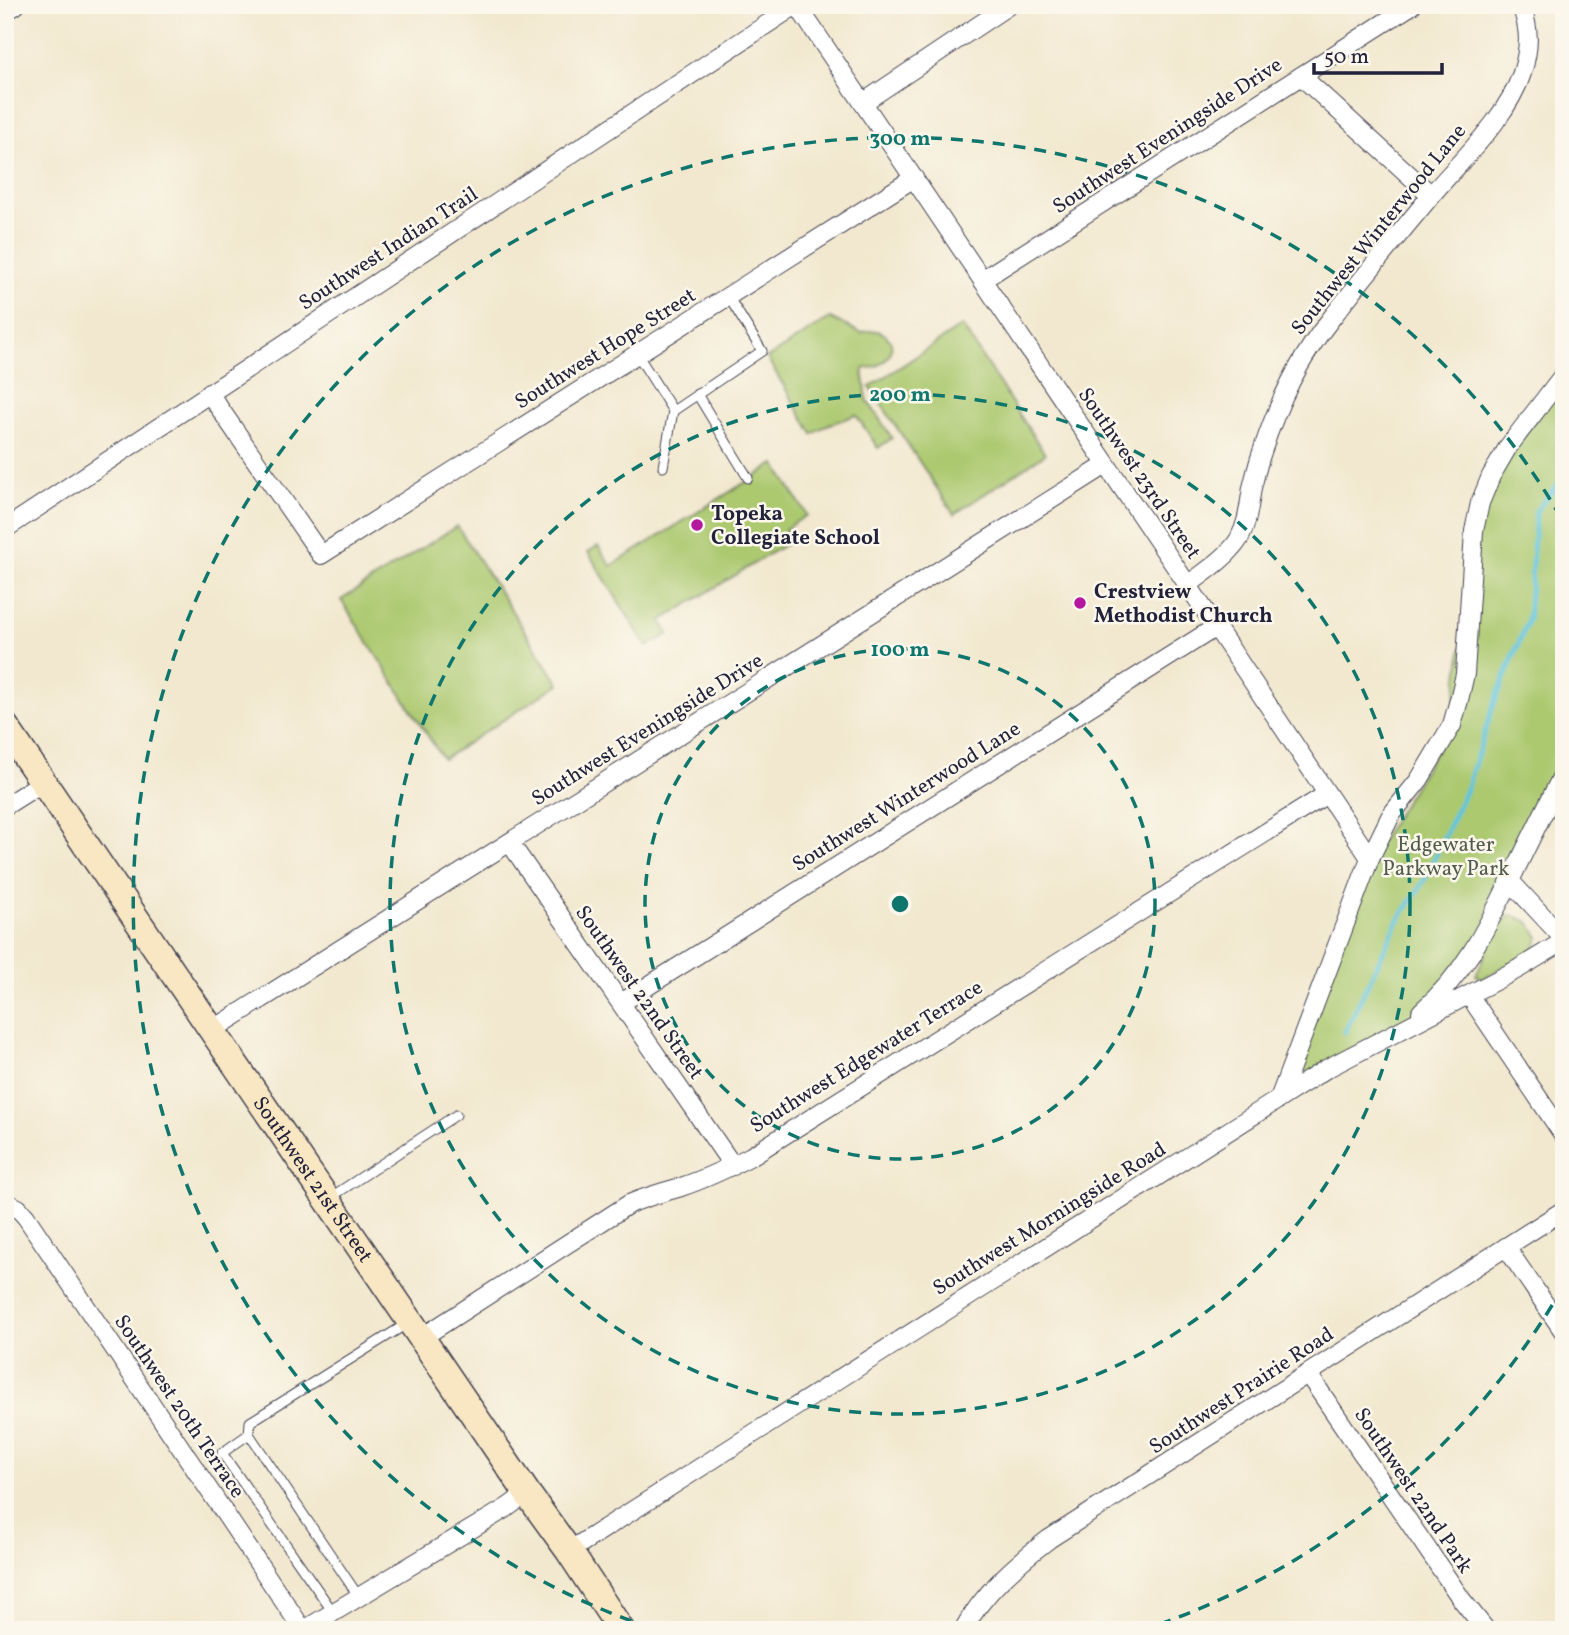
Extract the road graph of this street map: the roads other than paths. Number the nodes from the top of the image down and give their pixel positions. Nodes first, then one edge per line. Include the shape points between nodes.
1 (16, 5) edge
2 (797, 5) edge
3 (1009, 5) edge
4 (1412, 5) edge
5 (1521, 5) edge
6 (5, 12) edge
7 (1301, 76) junction
8 (864, 102) junction
9 (914, 178) junction
10 (1431, 195) junction
11 (982, 280) junction
12 (728, 296) junction
13 (637, 354) junction
14 (1564, 374) edge
15 (209, 393) junction
16 (697, 394) junction
17 (673, 411) junction
18 (1107, 465) junction
19 (663, 467) dead end
20 (748, 478) dead end
21 (5, 529) edge
22 (1188, 585) junction
23 (1216, 627) junction
24 (5, 726) edge
25 (1564, 772) edge
26 (43, 782) junction
27 (1327, 794) junction
28 (5, 806) edge
29 (510, 843) junction
30 (1370, 858) junction
31 (1510, 881) junction
32 (1564, 940) edge
33 (1469, 995) junction
34 (621, 1003) junction
35 (1416, 1021) junction
36 (211, 1031) junction
37 (1279, 1099) junction
38 (456, 1115) dead end
39 (1564, 1136) edge
40 (733, 1166) junction
41 (326, 1200) junction
42 (12, 1205) edge
43 (1564, 1210) edge
44 (1506, 1247) junction
45 (415, 1330) junction
46 (1564, 1332) edge
47 (1307, 1374) junction
48 (249, 1434) junction
49 (527, 1493) junction
50 (569, 1551) junction
51 (359, 1597) junction
52 (333, 1612) junction
53 (304, 1630) edge
54 (621, 1630) edge
55 (962, 1630) edge
56 (1486, 1630) edge

1 - 6 street
2 - 8 street, Southwest 23rd Street
2 - 15 street, Southwest Indian Trail
3 - 8 street
4 - 7 street, Southwest Eveningside Drive
5 - 10 street, Southwest Winterwood Lane via 1528,24 1528,48 1510,100
7 - 10 street
7 - 11 street, Southwest Eveningside Drive
8 - 9 street, Southwest 23rd Street
9 - 11 street, Southwest 23rd Street
9 - 12 street, Southwest Hope Street
10 - 22 street, Southwest Winterwood Lane via 1308,351 1262,451 1238,540
11 - 18 street, Southwest 23rd Street
12 - 13 street, Southwest Hope Street
12 - 16 lane via 762,351
13 - 15 street, Southwest Hope Street via 321,555
13 - 17 lane
14 - 30 street via 1508,447 1480,503 1474,531 1465,674 1452,725 1419,780 1391,815
15 - 21 street, Southwest Indian Trail
16 - 17 lane
16 - 20 lane
17 - 19 lane
18 - 22 street, Southwest 23rd Street
18 - 29 street, Southwest Eveningside Drive
22 - 23 street, Southwest 23rd Street
23 - 27 street, Southwest 23rd Street
23 - 34 street, Southwest Winterwood Lane
24 - 26 main road, Southwest 21st Street
25 - 31 street
26 - 28 street
26 - 36 main road, Southwest 21st Street
27 - 30 street, Southwest 23rd Street
27 - 40 street, Southwest Edgewater Terrace
29 - 34 street, Southwest 22nd Street
29 - 36 street, Southwest Eveningside Drive
30 - 37 street
31 - 32 street
31 - 35 street via 1468,959
32 - 33 street, Southwest Morningside Road
33 - 35 street, Southwest Morningside Road
33 - 39 street
34 - 40 street, Southwest 22nd Street
35 - 37 street, Southwest Morningside Road
36 - 41 main road, Southwest 21st Street
37 - 50 street, Southwest Morningside Road
38 - 41 lane
40 - 45 street, Southwest Edgewater Terrace via 629,1204
41 - 45 main road, Southwest 21st Street
42 - 53 street, Southwest 20th Terrace via 34,1228
43 - 44 street, Southwest Prairie Road
44 - 46 street
44 - 47 street, Southwest Prairie Road
45 - 48 lane via 250,1422
45 - 49 main road, Southwest 21st Street
47 - 55 street, Southwest Prairie Road via 1049,1539 999,1581
47 - 56 street, Southwest 22nd Park
48 - 51 lane
48 - 52 lane via 222,1452
49 - 50 main road, Southwest 21st Street
49 - 51 street
50 - 54 main road, Southwest 21st Street
51 - 52 street
52 - 53 street

